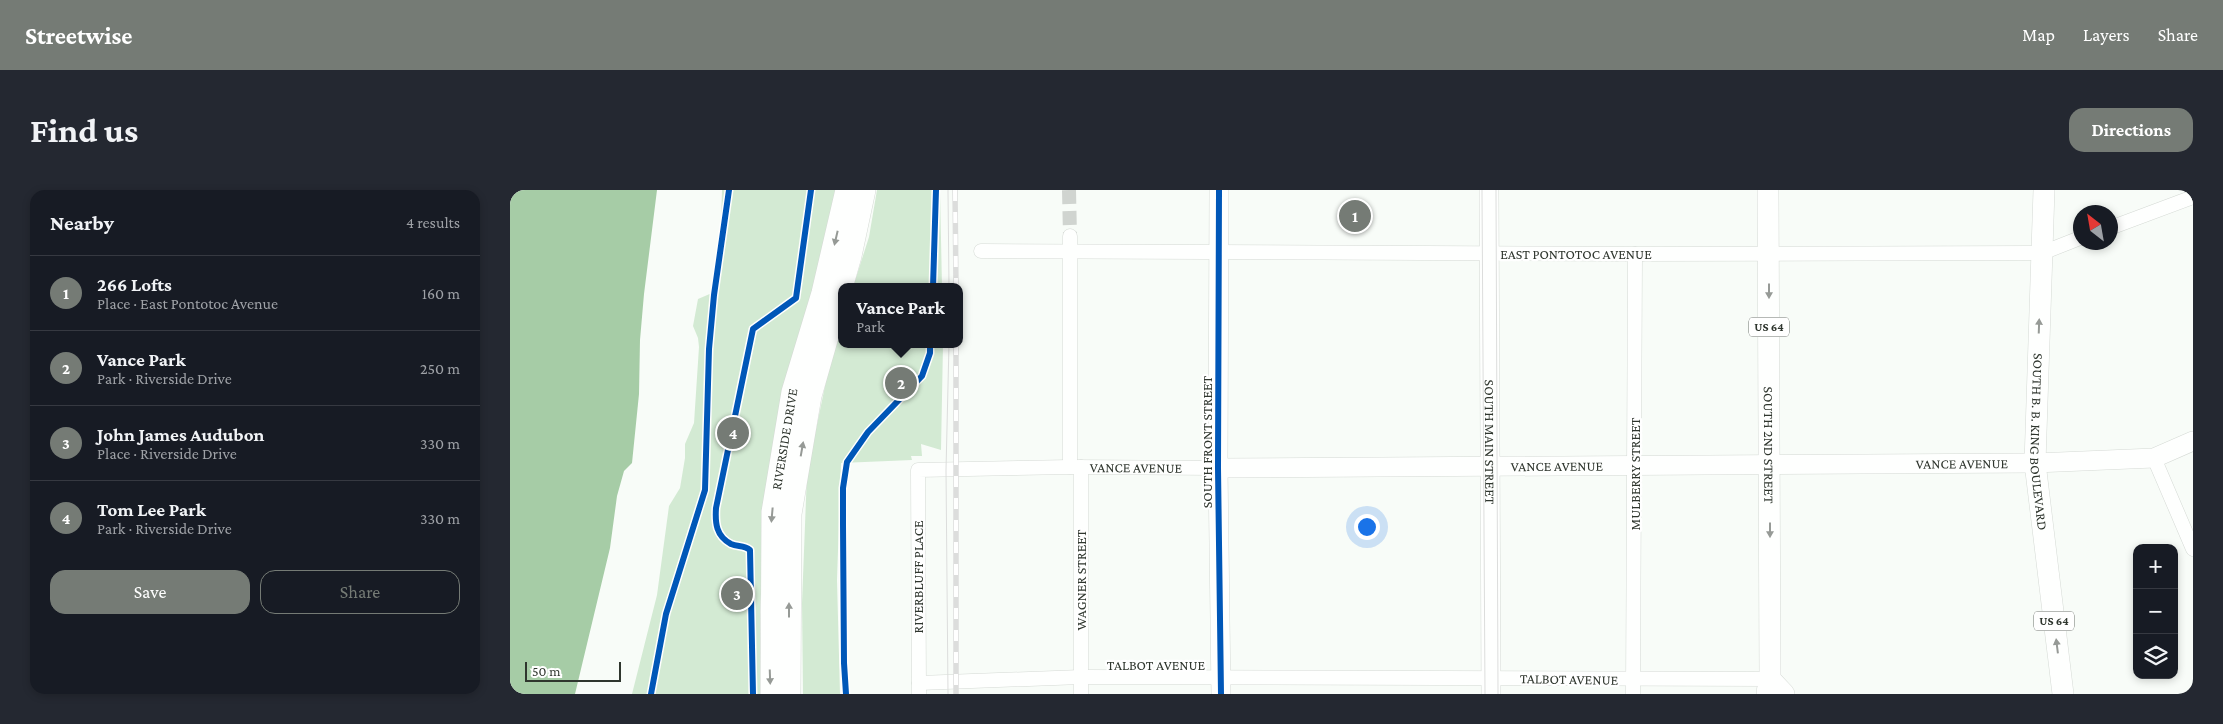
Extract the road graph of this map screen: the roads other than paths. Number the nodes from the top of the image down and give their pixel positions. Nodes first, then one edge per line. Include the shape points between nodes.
1 (846, 190) edge
2 (865, 190) edge
3 (1219, 190) edge
4 (1489, 190) edge
5 (1768, 190) edge
6 (2044, 190) edge
7 (2193, 197) edge
8 (2118, 225) edge
9 (1070, 236) tunnel mouth
10 (2073, 241) edge
11 (980, 251) dead end
12 (1070, 252) junction
13 (1220, 253) junction
14 (1768, 253) junction
15 (2042, 253) junction
16 (1490, 254) junction
17 (1635, 254) junction
18 (843, 283) edge
19 (838, 300) edge
20 (2193, 441) edge
21 (2154, 458) junction
22 (2035, 463) junction
23 (1770, 464) junction
24 (1490, 465) junction
25 (1635, 465) junction
26 (1076, 467) junction
27 (1218, 468) junction
28 (918, 470) joint
29 (2193, 549) edge
30 (1081, 677) junction
31 (1221, 686) edge
32 (1491, 686) edge
33 (1634, 687) edge
34 (919, 689) edge
35 (1773, 689) edge
36 (771, 694) edge
37 (790, 694) edge
38 (1081, 694) edge
39 (2063, 694) edge

1 -> 36 main road, RIVERSIDE DRIVE via 826,276 792,392 772,512
18 -> 2 main road, RIVERSIDE DRIVE
3 - 13 street, SOUTH FRONT STREET
4 - 16 street, SOUTH MAIN STREET
5 - 14 main road, SOUTH 2ND STREET / US 64
6 - 15 main road, SOUTH B. B. KING BOULEVARD / US 64
7 - 8 street
9 - 12 street, WAGNER STREET
10 - 15 street, EAST PONTOTOC AVENUE
11 - 12 street, EAST PONTOTOC AVENUE
12 - 13 street, EAST PONTOTOC AVENUE
12 - 26 street, WAGNER STREET
13 - 16 street, EAST PONTOTOC AVENUE
13 - 27 street, SOUTH FRONT STREET
14 - 15 street, EAST PONTOTOC AVENUE
14 - 17 street, EAST PONTOTOC AVENUE
14 -> 23 main road, SOUTH 2ND STREET / US 64
22 -> 15 main road, SOUTH B. B. KING BOULEVARD / US 64
16 - 17 street, EAST PONTOTOC AVENUE
16 - 24 street, SOUTH MAIN STREET
17 - 25 street, MULBERRY STREET
37 -> 19 main road, RIVERSIDE DRIVE via 791,514 810,396
20 - 21 street, VANCE AVENUE
21 - 22 street, VANCE AVENUE
21 - 29 street
22 - 23 street, VANCE AVENUE
39 -> 22 main road, SOUTH B. B. KING BOULEVARD / US 64
23 - 25 street, VANCE AVENUE
23 -> 35 main road, SOUTH 2ND STREET / US 64
24 - 25 street, VANCE AVENUE
24 - 27 street, VANCE AVENUE
24 - 32 street, SOUTH MAIN STREET
25 - 33 street, MULBERRY STREET
26 - 27 street, VANCE AVENUE
26 - 28 street, VANCE AVENUE
26 - 30 street, WAGNER STREET
27 - 31 street, SOUTH FRONT STREET
28 - 34 street, RIVERBLUFF PLACE
30 - 31 street, TALBOT AVENUE
30 - 34 street, TALBOT AVENUE
30 - 38 street, WAGNER STREET
31 - 32 street, TALBOT AVENUE
32 - 33 street, TALBOT AVENUE
33 - 35 street, TALBOT AVENUE

